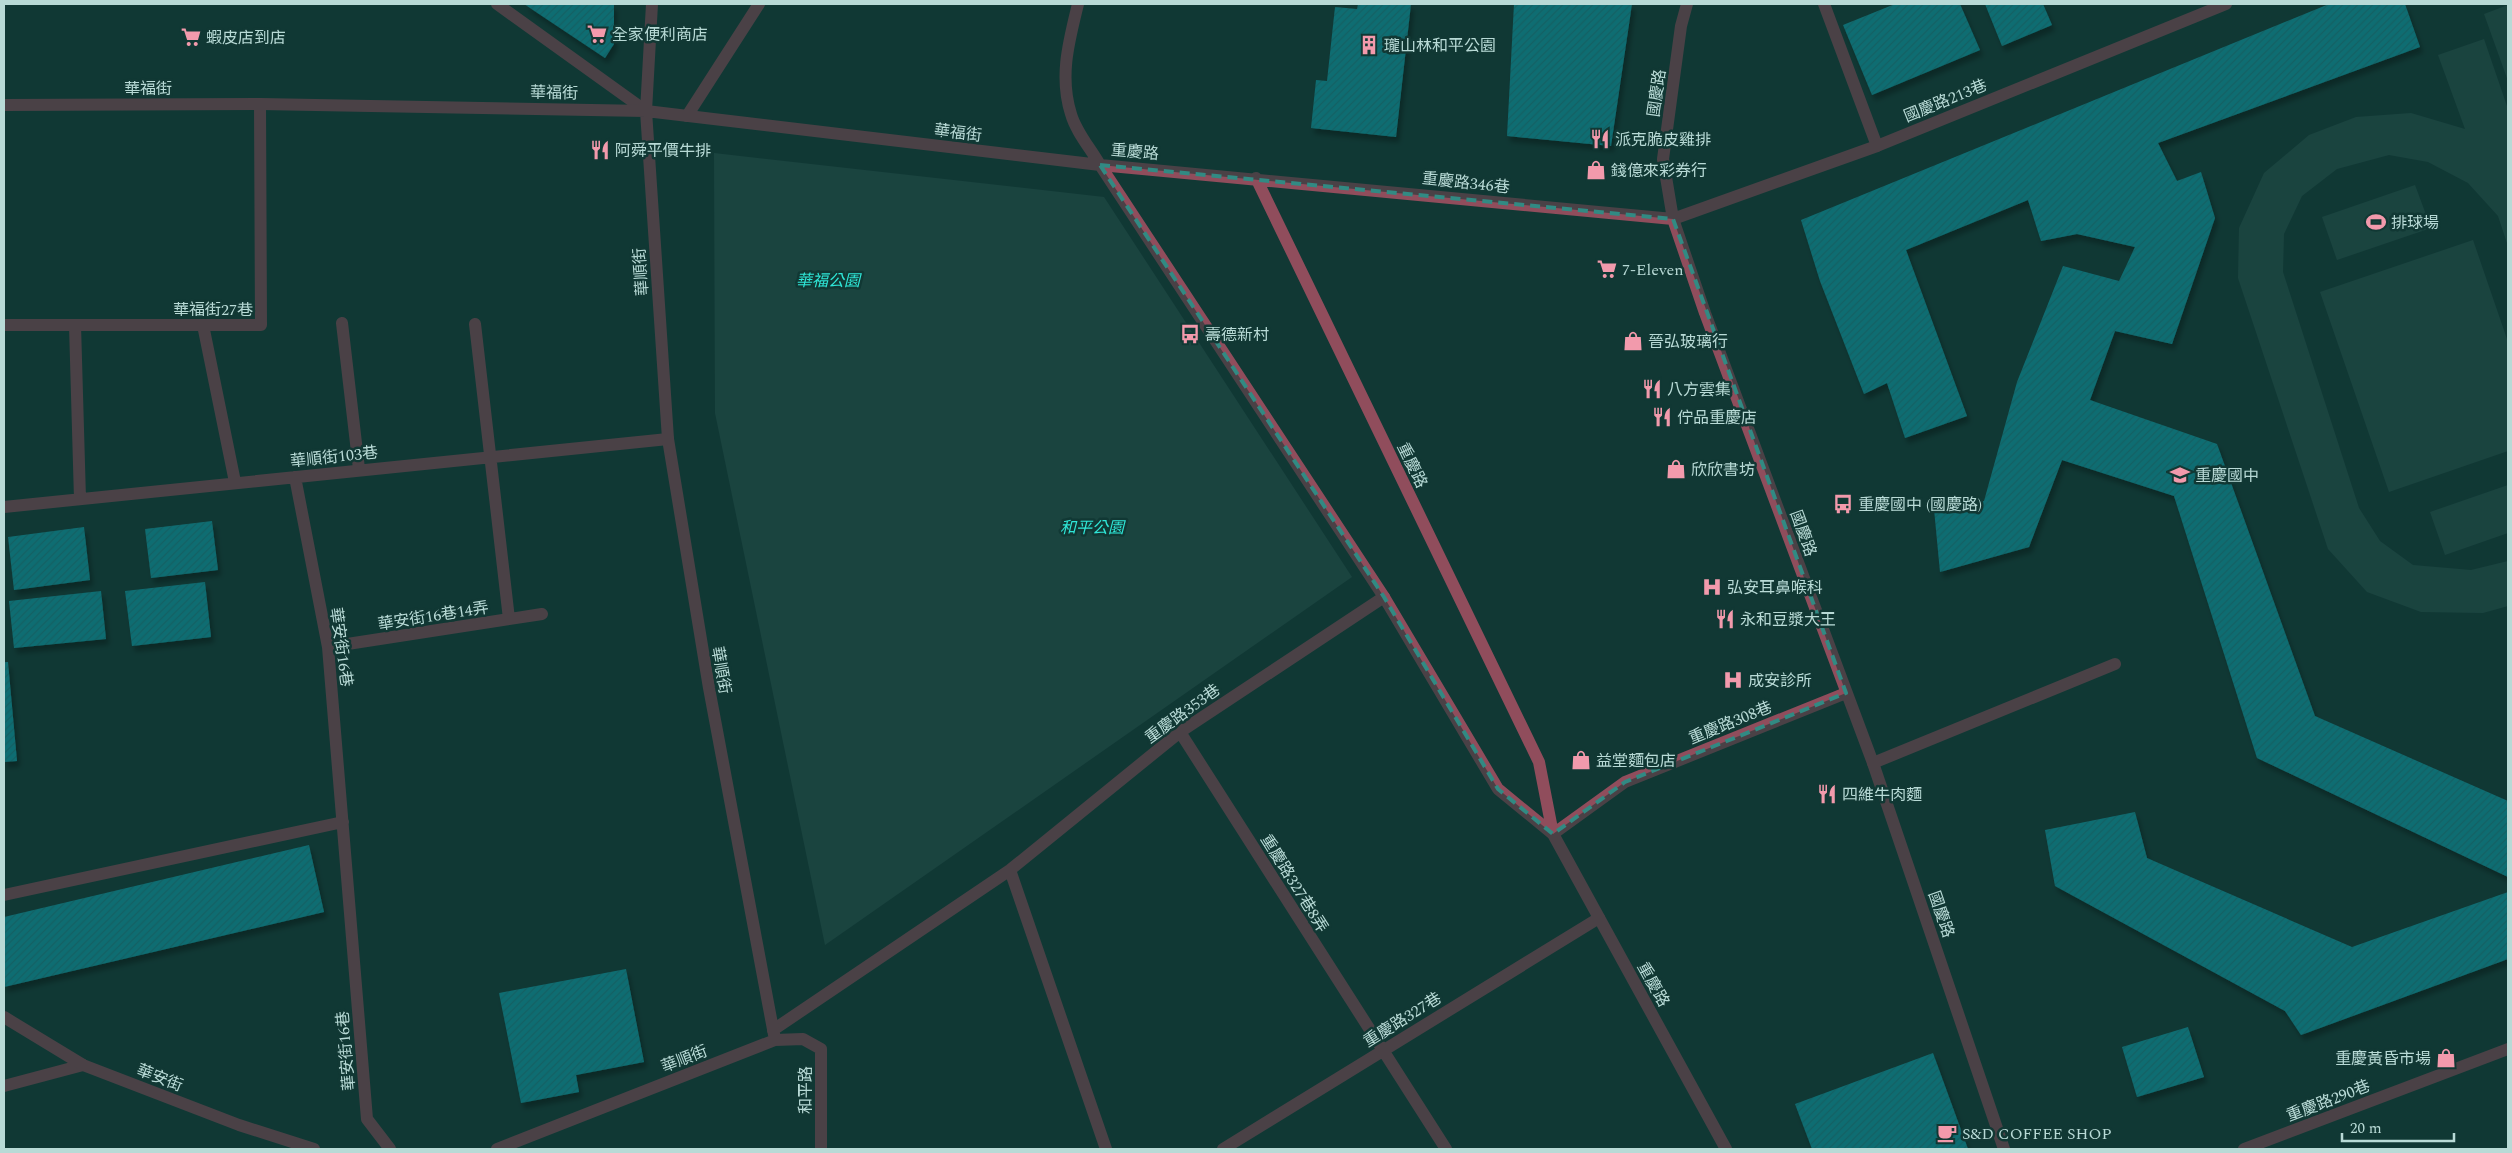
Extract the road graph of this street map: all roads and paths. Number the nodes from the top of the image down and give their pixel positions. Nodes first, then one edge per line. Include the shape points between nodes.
1 (497, 4) edge
2 (652, 4) edge
3 (760, 4) edge
4 (1078, 4) edge
5 (1687, 4) edge
6 (1824, 4) edge
7 (2226, 4) edge
8 (260, 104) junction
9 (4, 105) edge
10 (646, 111) junction
11 (686, 116) junction
12 (1877, 146) junction
13 (1100, 165) junction
14 (1256, 178) junction
15 (1673, 218) junction
16 (342, 322) dead end
17 (475, 324) dead end
18 (4, 325) edge
19 (75, 325) junction
20 (203, 326) junction
21 (668, 440) junction
22 (491, 458) junction
23 (359, 469) junction
24 (295, 477) junction
25 (235, 482) junction
26 (80, 499) junction
27 (4, 507) edge
28 (1384, 597) junction
29 (542, 614) dead end
30 (509, 619) junction
31 (328, 647) junction
32 (2115, 664) dead end
33 (1846, 692) junction
34 (1180, 732) junction
35 (1873, 762) junction
36 (343, 822) junction
37 (1553, 834) junction
38 (1010, 870) junction
39 (4, 895) edge
40 (1599, 918) junction
41 (4, 1017) edge
42 (774, 1035) junction
43 (2508, 1049) edge
44 (1382, 1051) junction
45 (83, 1065) junction
46 (4, 1086) edge
47 (314, 1149) edge
48 (390, 1149) edge
49 (497, 1149) edge
50 (821, 1149) edge
51 (1106, 1149) edge
52 (1223, 1149) edge
53 (1446, 1149) edge
54 (1726, 1149) edge
55 (2004, 1149) edge
56 (2244, 1149) edge

1 - 10 street
2 - 10 street, 華順街
3 - 11 street
4 - 13 street via 1065,58 1065,88 1071,116
5 - 15 street, 國慶路 via 1681,26 1663,159
6 - 12 street
7 - 12 street, 國慶路213巷
8 - 9 street, 華福街
8 - 10 street, 華福街
8 - 20 street, 華福街27巷 via 261,325
10 - 11 street, 華福街
10 - 21 street, 華順街
11 - 13 street, 華福街
12 - 15 street, 國慶路213巷
13 - 14 street, 重慶路
13 - 28 street, 重慶路
14 - 15 street, 重慶路346巷
14 - 37 street, 重慶路 via 1539,762
15 - 33 street, 國慶路 via 1705,313
16 - 23 street
17 - 22 street
18 - 19 street, 華福街27巷
19 - 20 street, 華福街27巷
19 - 26 street
20 - 25 street
21 - 22 street, 華順街103巷
21 - 42 street, 華順街 via 709,688
22 - 23 street, 華順街103巷
22 - 30 street
23 - 24 street, 華順街103巷
24 - 25 street, 華順街103巷
24 - 31 street, 華安街16巷
25 - 26 street, 華順街103巷
26 - 27 street, 華順街103巷
28 - 34 street, 重慶路353巷
28 - 37 street, 重慶路 via 1498,789
29 - 30 street, 華安街16巷14弄
30 - 31 street, 華安街16巷14弄
31 - 36 street, 華安街16巷
32 - 35 street
33 - 35 street, 國慶路
33 - 37 street, 重慶路308巷 via 1625,782
34 - 38 street, 重慶路353巷
34 - 44 street, 重慶路327巷8弄
35 - 55 street, 國慶路
36 - 39 street
36 - 48 street, 華安街16巷 via 367,1119
37 - 40 street, 重慶路
38 - 42 street, 重慶路353巷
38 - 51 street
40 - 44 street, 重慶路327巷
40 - 54 street, 重慶路
41 - 45 street, 華安街
42 - 49 street, 華順街
42 - 50 street, 和平路 via 803,1040 822,1049
43 - 56 street, 重慶路290巷
44 - 52 street, 重慶路327巷
44 - 53 street, 重慶路327巷8弄
45 - 46 street
45 - 47 street, 華安街 via 239,1125

